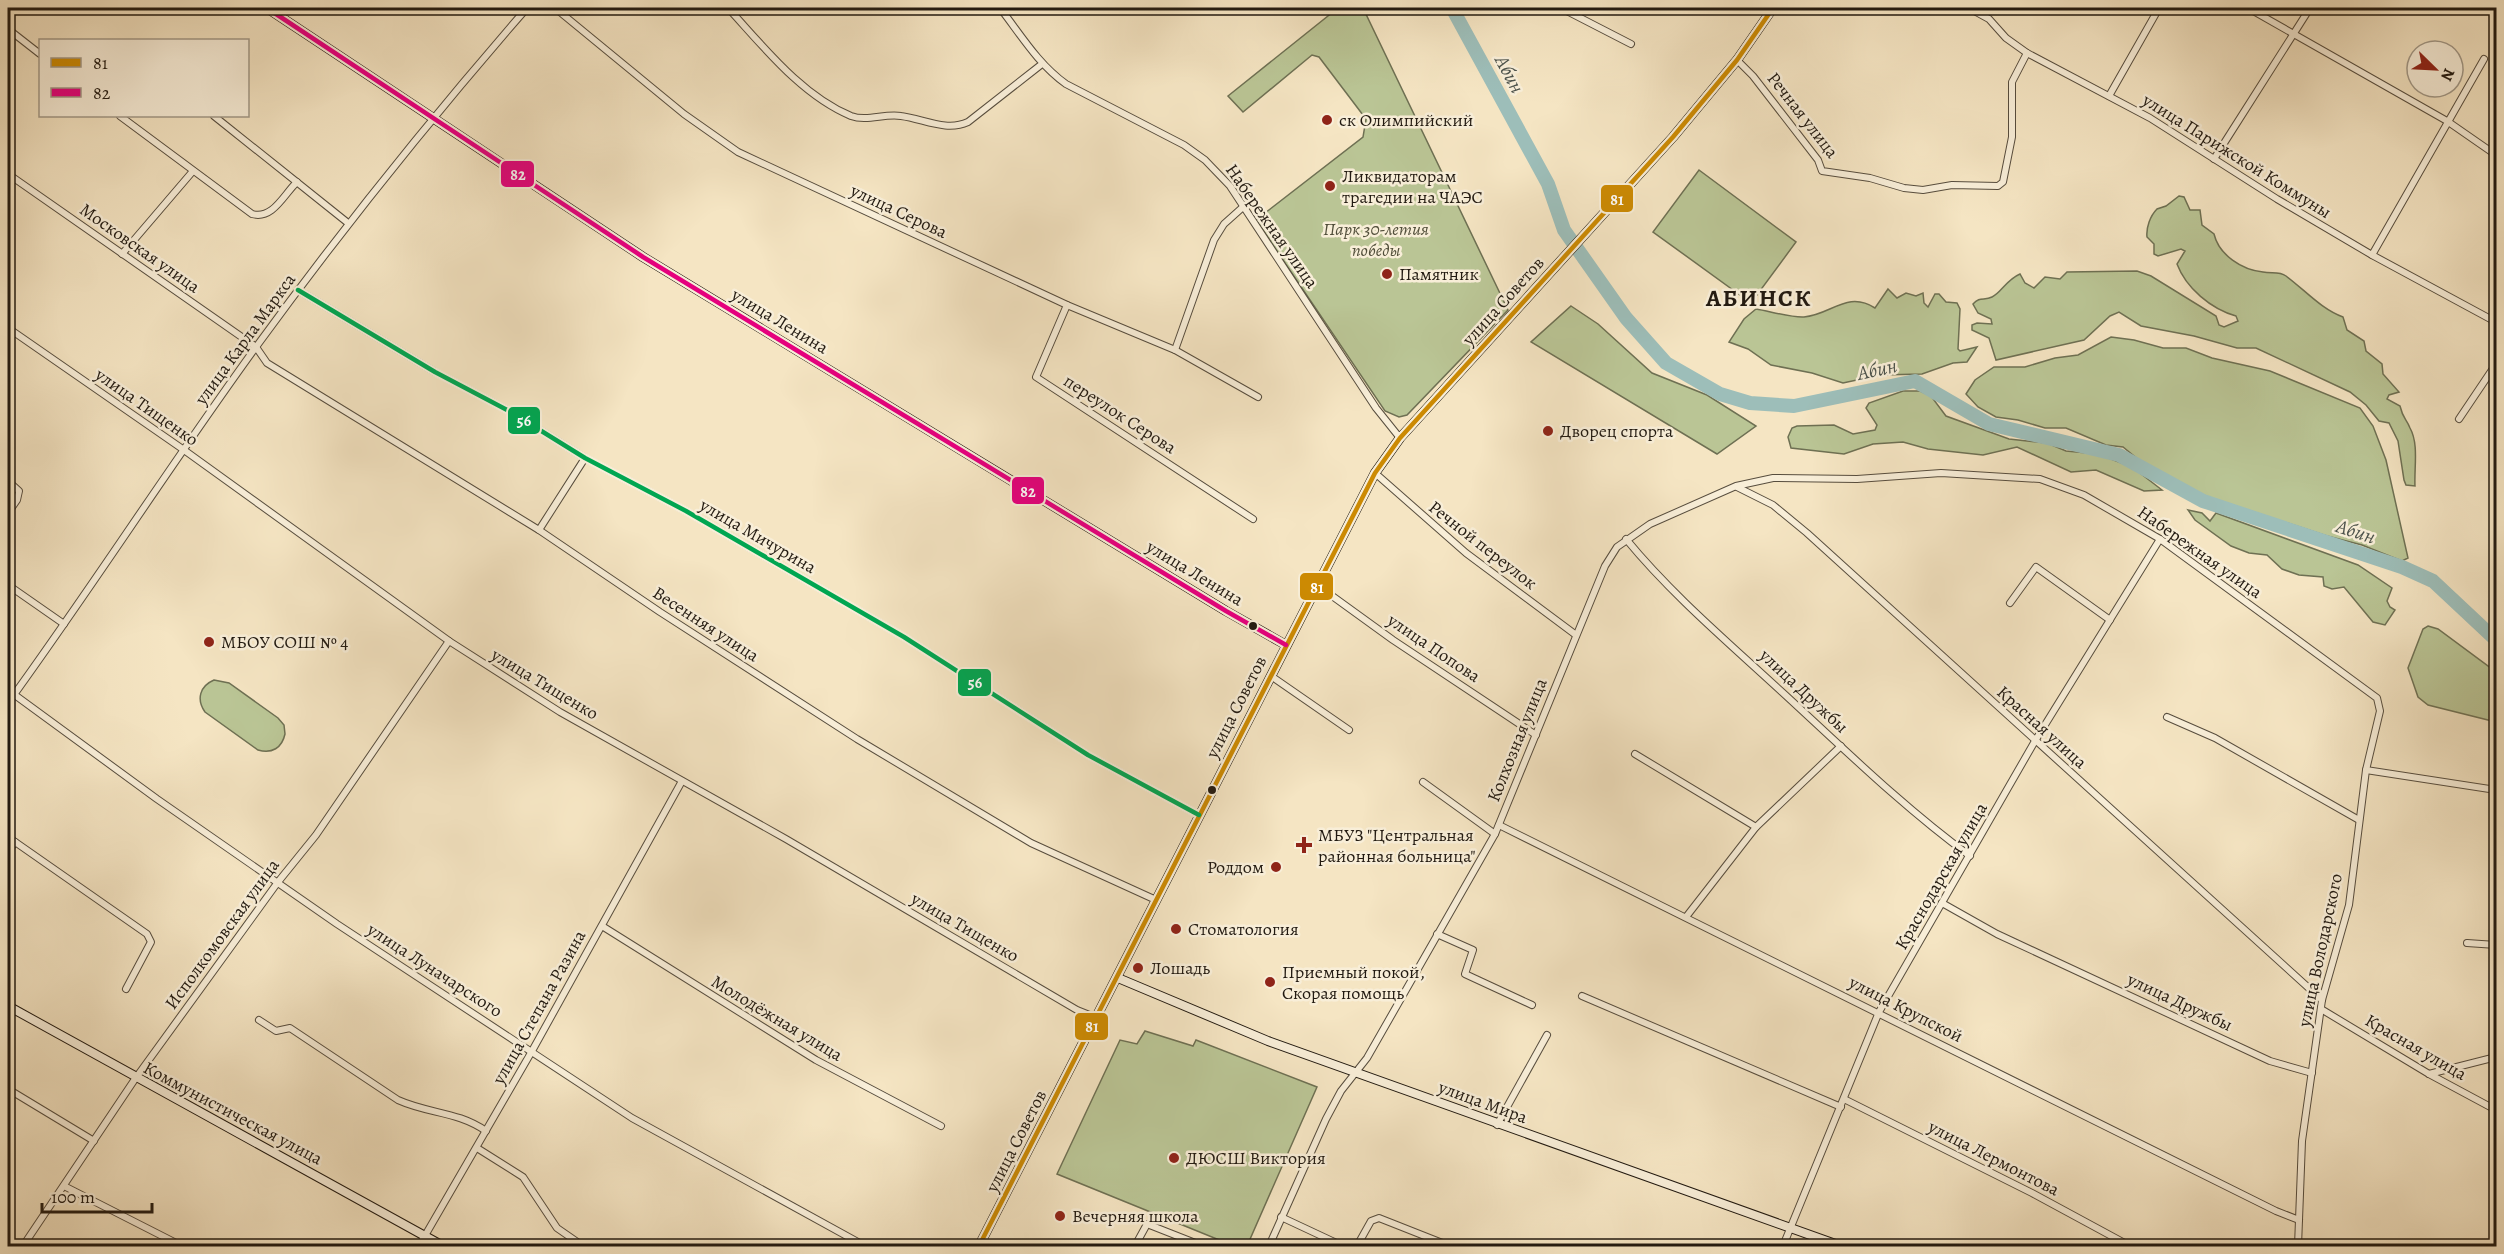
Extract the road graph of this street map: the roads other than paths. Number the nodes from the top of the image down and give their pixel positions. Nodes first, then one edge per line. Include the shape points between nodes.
1 (269, 8) edge
2 (527, 8) edge
3 (555, 8) edge
4 (728, 8) edge
5 (1000, 8) edge
6 (1561, 8) edge
7 (1773, 8) edge
8 (1969, 8) edge
9 (2159, 8) edge
10 (2248, 8) edge
11 (2310, 8) edge
12 (8, 29) edge
13 (2295, 33) junction
14 (1631, 44) dead end
15 (39, 53) edge
16 (2027, 53) junction
17 (2484, 59) dead end
18 (1737, 60) junction
19 (1042, 64) junction
20 (2109, 96) junction
21 (121, 117) edge
22 (215, 117) edge
23 (431, 118) junction
24 (2447, 121) junction
25 (2496, 155) edge
26 (2214, 159) junction
27 (193, 171) junction
28 (8, 174) edge
29 (297, 182) junction
30 (1243, 207) junction
31 (348, 223) junction
32 (122, 254) junction
33 (2372, 255) junction
34 (298, 290) junction
35 (1068, 305) junction
36 (2496, 322) edge
37 (8, 328) edge
38 (256, 347) junction
39 (1175, 350) junction
40 (2496, 364) edge
41 (1258, 397) dead end
42 (2459, 419) dead end
43 (1401, 438) junction
44 (184, 450) junction
45 (585, 458) junction
46 (1376, 474) junction
47 (8, 481) edge
48 (1736, 486) junction
49 (8, 513) edge
50 (1252, 519) dead end
51 (539, 530) junction
52 (1626, 539) junction
53 (2160, 539) junction
54 (8, 585) edge
55 (1317, 585) junction
56 (2010, 603) dead end
57 (2109, 620) junction
58 (64, 624) junction
59 (1576, 635) junction
60 (449, 641) junction
61 (1286, 645) junction
62 (1271, 676) junction
63 (11, 692) edge
64 (2377, 698) joint
65 (8, 703) edge
66 (2167, 717) dead end
67 (1348, 729) dead end
68 (1536, 735) junction
69 (2035, 741) junction
70 (1841, 746) junction
71 (1635, 754) dead end
72 (2366, 770) junction
73 (682, 781) junction
74 (1423, 782) dead end
75 (2496, 790) edge
76 (1199, 815) junction
77 (2359, 820) junction
78 (1499, 825) junction
79 (1756, 827) junction
80 (1495, 834) junction
81 (8, 837) edge
82 (15, 842) junction
83 (8, 852) edge
84 (1970, 856) junction
85 (278, 882) junction
86 (1156, 900) junction
87 (1942, 903) junction
88 (1686, 916) junction
89 (602, 927) junction
90 (1437, 934) junction
91 (2468, 943) dead end
92 (2496, 945) edge
93 (1118, 978) junction
94 (126, 989) dead end
95 (1582, 996) dead end
96 (2322, 1000) junction
97 (1532, 1005) dead end
98 (8, 1006) edge
99 (2321, 1009) junction
100 (1880, 1012) junction
101 (1097, 1018) junction
102 (259, 1020) dead end
103 (1547, 1035) dead end
104 (532, 1051) junction
105 (2496, 1056) edge
106 (1355, 1072) junction
107 (2312, 1073) junction
108 (2429, 1074) junction
109 (135, 1079) junction
110 (8, 1089) edge
111 (1844, 1099) junction
112 (1841, 1107) junction
113 (2496, 1110) edge
114 (1497, 1125) junction
115 (941, 1126) dead end
116 (486, 1131) junction
117 (94, 1141) junction
118 (477, 1148) junction
119 (64, 1186) junction
120 (1281, 1217) junction
121 (2299, 1220) junction
122 (1790, 1228) junction
123 (425, 1237) junction
124 (23, 1246) edge
125 (182, 1246) edge
126 (419, 1246) edge
127 (443, 1246) edge
128 (583, 1246) edge
129 (865, 1246) edge
130 (979, 1246) edge
131 (1135, 1246) edge
132 (1203, 1246) edge
133 (1269, 1246) edge
134 (1343, 1246) edge
135 (1358, 1246) edge
136 (1450, 1246) edge
137 (1783, 1246) edge
138 (1841, 1246) edge
139 (2130, 1246) edge
140 (2298, 1246) edge

1 - 23 main road, улица Ленина
2 - 23 street, улица Карла Маркса
3 - 35 street, улица Серова via 684,114 738,152
4 - 19 street via 781,65 819,96 852,116 895,115 960,126
5 - 19 street, Набережная улица
6 - 14 street
7 - 18 main road, улица Советов
8 - 16 street, улица Парижской Коммуны via 1989,19
9 - 20 street
10 - 13 street
11 - 13 street
12 - 15 street
13 - 24 street
13 - 26 street
16 - 18 street, Речная улица via 2013,78 2012,137 2003,182 1998,186 1952,185 1923,190 1822,171 1818,160
16 - 20 street, улица Парижской Коммуны
17 - 24 street
18 - 43 main road, улица Советов via 1595,225
19 - 30 street, Набережная улица via 1066,84 1201,156 1230,186
20 - 26 street, улица Парижской Коммуны
21 - 27 street
22 - 29 street
23 - 31 street, улица Карла Маркса
23 - 61 main road, улица Ленина via 643,257
24 - 25 street
24 - 33 street
26 - 33 street, улица Парижской Коммуны
27 - 29 street via 261,217 269,214
27 - 32 street
28 - 32 street, Московская улица
29 - 31 street
30 - 39 street via 1224,224 1214,240
30 - 43 street, Набережная улица via 1376,408
31 - 34 street, улица Карла Маркса
32 - 38 street, Московская улица
33 - 36 street, улица Парижской Коммуны
34 - 38 street, улица Карла Маркса
34 - 45 street, улица Мичурина
35 - 39 street, улица Серова
35 - 50 street, переулок Серова via 1036,376
37 - 44 street, улица Тищенко
38 - 44 street, улица Карла Маркса
38 - 51 street, Весенняя улица via 267,363
39 - 41 street, улица Серова
40 - 42 street
43 - 46 main road, улица Советов
44 - 58 street, улица Карла Маркса
44 - 60 street, улица Тищенко
45 - 51 street
45 - 76 street, улица Мичурина via 904,637 1088,755
46 - 55 main road, улица Советов
46 - 59 street, Речной переулок via 1466,553
47 - 49 street via 19,491
48 - 52 street, Колхозная улица via 1650,524
48 - 53 street, Набережная улица via 1773,478 1857,479 1941,473 2040,479 2084,495
48 - 69 street, Красная улица via 1773,505 1807,533
51 - 86 street, Весенняя улица via 769,684 922,778 1031,843
52 - 59 street, Колхозная улица via 1605,566
52 - 70 street, улица Дружбы via 1650,568
53 - 57 street, Краснодарская улица
53 - 64 street, Набережная улица
54 - 58 street
55 - 61 main road, улица Советов
55 - 68 street, улица Попова
56 - 57 street via 2036,567
57 - 69 street, Краснодарская улица
58 - 63 street, улица Карла Маркса
59 - 68 street, Колхозная улица
60 - 73 street, улица Тищенко via 560,712
60 - 85 street, Исполкомовская улица via 316,835
61 - 62 main road, улица Советов
62 - 67 street
62 - 76 main road, улица Советов
63 - 65 street, улица Карла Маркса
63 - 85 street, улица Луначарского via 157,800
64 - 72 street, улица Володарского via 2380,711
66 - 77 street via 2215,738
68 - 78 street, Колхозная улица
69 - 84 street, Краснодарская улица
69 - 96 street, Красная улица
70 - 79 street
70 - 84 street, улица Дружбы via 1926,824
71 - 79 street
72 - 75 street
72 - 77 street, улица Володарского
73 - 89 street, улица Степана Разина
73 - 101 street, улица Тищенко
74 - 80 street
76 - 86 main road, улица Советов
77 - 96 street, улица Володарского via 2349,905
78 - 80 street, Колхозная улица
78 - 88 street, улица Крупской
79 - 88 street
80 - 90 street, Колхозная улица
81 - 82 street
82 - 83 street
82 - 94 street via 147,934 151,942
84 - 87 street, Краснодарская улица
85 - 104 street, улица Луначарского
85 - 109 street, Исполкомовская улица
86 - 93 main road, улица Советов
87 - 100 street, Краснодарская улица
87 - 107 street, улица Дружбы via 1997,934 2270,1061
88 - 100 street, улица Крупской
89 - 104 street, улица Степана Разина
89 - 115 street, Молодёжная улица via 816,1060
90 - 97 street via 1473,950 1465,974
90 - 106 street, Колхозная улица via 1367,1058
91 - 92 street
93 - 101 main road, улица Советов
93 - 106 main road, улица Мира via 1268,1041
95 - 112 street
96 - 99 street, улица Володарского
98 - 109 main road, Коммунистическая улица
99 - 107 street, улица Володарского
99 - 108 street, Красная улица
100 - 111 street, Краснодарская улица
100 - 121 street, улица Крупской
101 - 130 main road, улица Советов
102 - 116 street via 276,1031 290,1028 398,1100 416,1108 470,1119
103 - 114 street
104 - 116 street, улица Степана Разина
104 - 129 street, улица Луначарского via 632,1118
105 - 108 street
106 - 114 main road, улица Мира
106 - 120 street, Колхозная улица via 1326,1119
107 - 121 street, улица Володарского via 2302,1141
108 - 113 street, Красная улица
109 - 117 street, Исполкомовская улица
109 - 123 main road, Коммунистическая улица
110 - 117 street
111 - 112 street, Краснодарская улица
111 - 139 street, улица Лермонтова via 2032,1192
112 - 122 street, Краснодарская улица
114 - 122 main road, улица Мира
116 - 118 street, улица Степана Разина
117 - 119 street, Исполкомовская улица
118 - 123 street, улица Степана Разина
118 - 128 street via 522,1177 557,1228
119 - 124 street, Исполкомовская улица
119 - 125 street
120 - 133 street, Колхозная улица
120 - 134 street
121 - 140 street, улица Володарского
122 - 137 street, Краснодарская улица
122 - 138 main road, улица Мира
123 - 126 street, улица Степана Разина
123 - 127 main road, Коммунистическая улица
131 - 132 street via 1147,1224
135 - 136 street via 1371,1221 1379,1218

